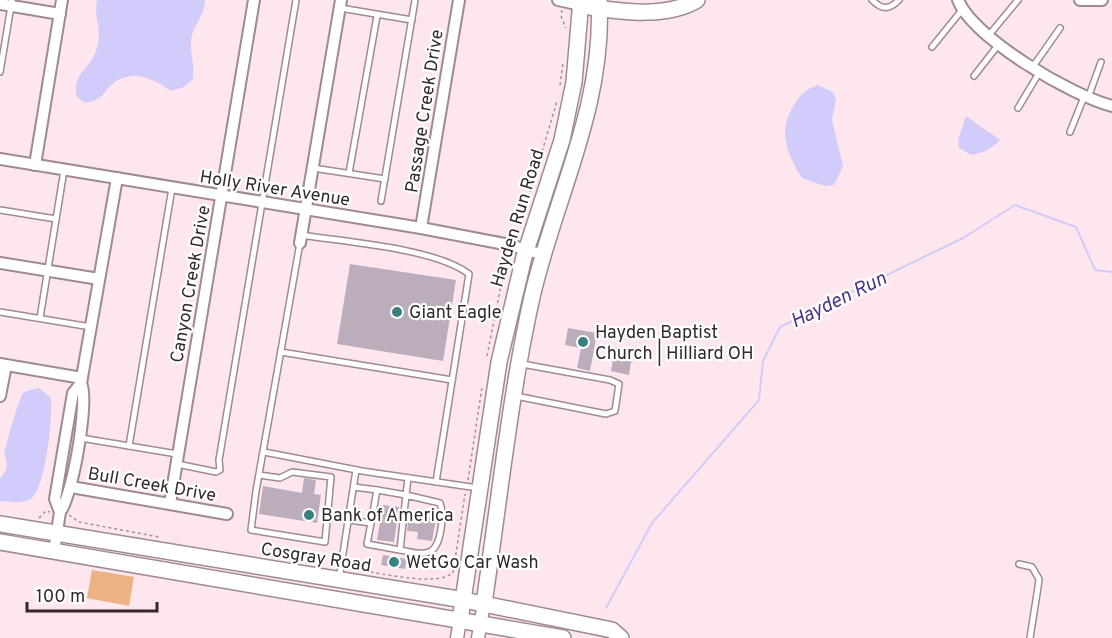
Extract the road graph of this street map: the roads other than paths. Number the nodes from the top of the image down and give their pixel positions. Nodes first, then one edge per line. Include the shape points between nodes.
1 (62, 0) edge
2 (254, 0) edge
3 (296, 0) edge
4 (415, 0) edge
5 (459, 0) edge
6 (558, 0) edge
7 (697, 0) edge
8 (872, 0) edge
9 (899, 0) edge
10 (1018, 0) edge
11 (1080, 0) edge
12 (1102, 0) edge
13 (8, 3) edge
14 (581, 3) edge
15 (340, 4) edge
16 (599, 4) edge
17 (960, 5) edge
18 (60, 14) junction
19 (377, 16) junction
20 (412, 20) junction
21 (1060, 28) dead end
22 (989, 35) junction
23 (999, 44) junction
24 (932, 46) dead end
25 (1101, 62) dead end
26 (1036, 70) junction
27 (0, 72) edge
28 (974, 76) dead end
29 (1086, 97) junction
30 (1112, 106) edge
31 (1018, 108) dead end
32 (1070, 132) dead end
33 (0, 159) edge
34 (35, 165) junction
35 (312, 168) junction
36 (64, 170) junction
37 (349, 173) junction
38 (117, 178) junction
39 (385, 178) junction
40 (172, 188) junction
41 (221, 197) junction
42 (381, 201) dead end
43 (262, 203) junction
44 (0, 210) edge
45 (304, 210) junction
46 (56, 219) junction
47 (421, 228) junction
48 (300, 239) junction
49 (526, 250) junction
50 (544, 255) junction
51 (0, 262) edge
52 (48, 271) junction
53 (99, 279) junction
54 (0, 312) edge
55 (40, 318) junction
56 (92, 327) junction
57 (281, 352) junction
58 (520, 363) junction
59 (3, 364) edge
60 (82, 380) junction
61 (452, 380) junction
62 (0, 396) edge
63 (516, 396) junction
64 (79, 438) junction
65 (129, 446) junction
66 (264, 452) junction
67 (177, 459) junction
68 (356, 470) junction
69 (259, 475) junction
70 (408, 478) junction
71 (436, 482) junction
72 (71, 486) junction
73 (354, 487) junction
74 (481, 489) junction
75 (377, 490) junction
76 (406, 495) junction
77 (170, 503) junction
78 (60, 513) junction
79 (227, 514) dead end
80 (328, 517) junction
81 (349, 520) junction
82 (371, 523) junction
83 (0, 524) edge
84 (57, 534) junction
85 (0, 542) edge
86 (400, 550) junction
87 (54, 551) junction
88 (1019, 564) dead end
89 (340, 574) junction
90 (464, 600) junction
91 (484, 603) junction
92 (460, 620) junction
93 (479, 631) edge
94 (457, 638) edge
95 (563, 638) edge
96 (621, 638) edge
97 (1030, 638) edge

1 - 18 street
2 - 41 street, Canyon Creek Drive
3 - 43 lane
4 - 20 lane
5 - 47 street, Passage Creek Drive
6 - 14 street
7 - 16 main road via 671,9 643,12
8 - 9 lane via 885,8
10 - 22 lane
11 - 12 street
13 - 18 street
13 - 27 lane
14 - 16 main road
14 - 49 main road, Hayden Run Road via 574,82 562,140
15 - 19 lane
15 - 35 street
16 - 50 main road, Hayden Run Road via 592,85 580,145
17 - 22 street
17 - 24 lane
18 - 34 street
19 - 20 lane
19 - 37 lane
20 - 39 lane
21 - 26 lane
22 - 23 street
23 - 26 street
23 - 28 lane
25 - 29 lane
26 - 29 street
26 - 31 lane
29 - 30 street
29 - 32 lane
33 - 34 street, Holly River Avenue
34 - 36 street, Holly River Avenue
35 - 37 lane
35 - 45 street
36 - 38 street, Holly River Avenue
36 - 46 lane
37 - 39 lane
38 - 40 street, Holly River Avenue
38 - 53 street
39 - 42 lane
40 - 41 street, Holly River Avenue
40 - 65 lane
41 - 43 street, Holly River Avenue
41 - 67 street, Canyon Creek Drive
43 - 45 street, Holly River Avenue
43 - 67 lane via 220,470
44 - 46 lane
45 - 47 street, Holly River Avenue
45 - 48 street
46 - 52 lane
47 - 49 street, Holly River Avenue
48 - 57 lane
48 - 61 lane via 428,256 469,274
49 - 50 street, Holly River Avenue
49 - 74 main road, Hayden Run Road via 499,362
50 - 58 main road, Hayden Run Road
51 - 52 street
52 - 53 street
52 - 55 lane
53 - 56 street
54 - 55 lane
55 - 56 lane
56 - 60 street
57 - 61 lane
57 - 66 lane
58 - 63 main road, Hayden Run Road
58 - 63 lane via 619,384 615,411 606,414
59 - 60 street
59 - 62 street
60 - 64 street via 86,393
60 - 78 street via 73,393 55,499
61 - 71 lane
63 - 91 main road, Hayden Run Road
64 - 65 lane
64 - 72 street
65 - 67 lane
66 - 68 lane
66 - 69 lane
67 - 77 street, Canyon Creek Drive
68 - 70 lane
68 - 73 lane
69 - 80 lane via 280,478 292,472 331,477
69 - 80 lane via 251,530 325,542
70 - 71 lane
70 - 76 lane
71 - 74 lane
72 - 77 street, Bull Creek Drive
72 - 78 street
73 - 75 lane
73 - 81 lane
74 - 90 main road, Hayden Run Road
75 - 76 lane
75 - 82 lane
76 - 86 lane
76 - 86 lane via 434,500 443,512 433,549 422,554
77 - 79 street, Bull Creek Drive
78 - 84 street
80 - 81 lane
81 - 82 lane
81 - 89 lane
82 - 86 lane via 367,544
83 - 84 main road, Cosgray Road
84 - 87 street
84 - 89 main road, Cosgray Road
85 - 87 main road, Cosgray Road
87 - 92 main road, Cosgray Road
88 - 97 lane via 1032,567 1038,579
89 - 90 main road, Cosgray Road
90 - 91 main road, Cosgray Road
90 - 92 main road, Hayden Run Road
91 - 93 street, Hayden Run Road
91 - 96 main road, Cosgray Road via 612,630
92 - 93 main road, Cosgray Road
92 - 94 street, Hayden Run Road
93 - 95 main road, Cosgray Road

